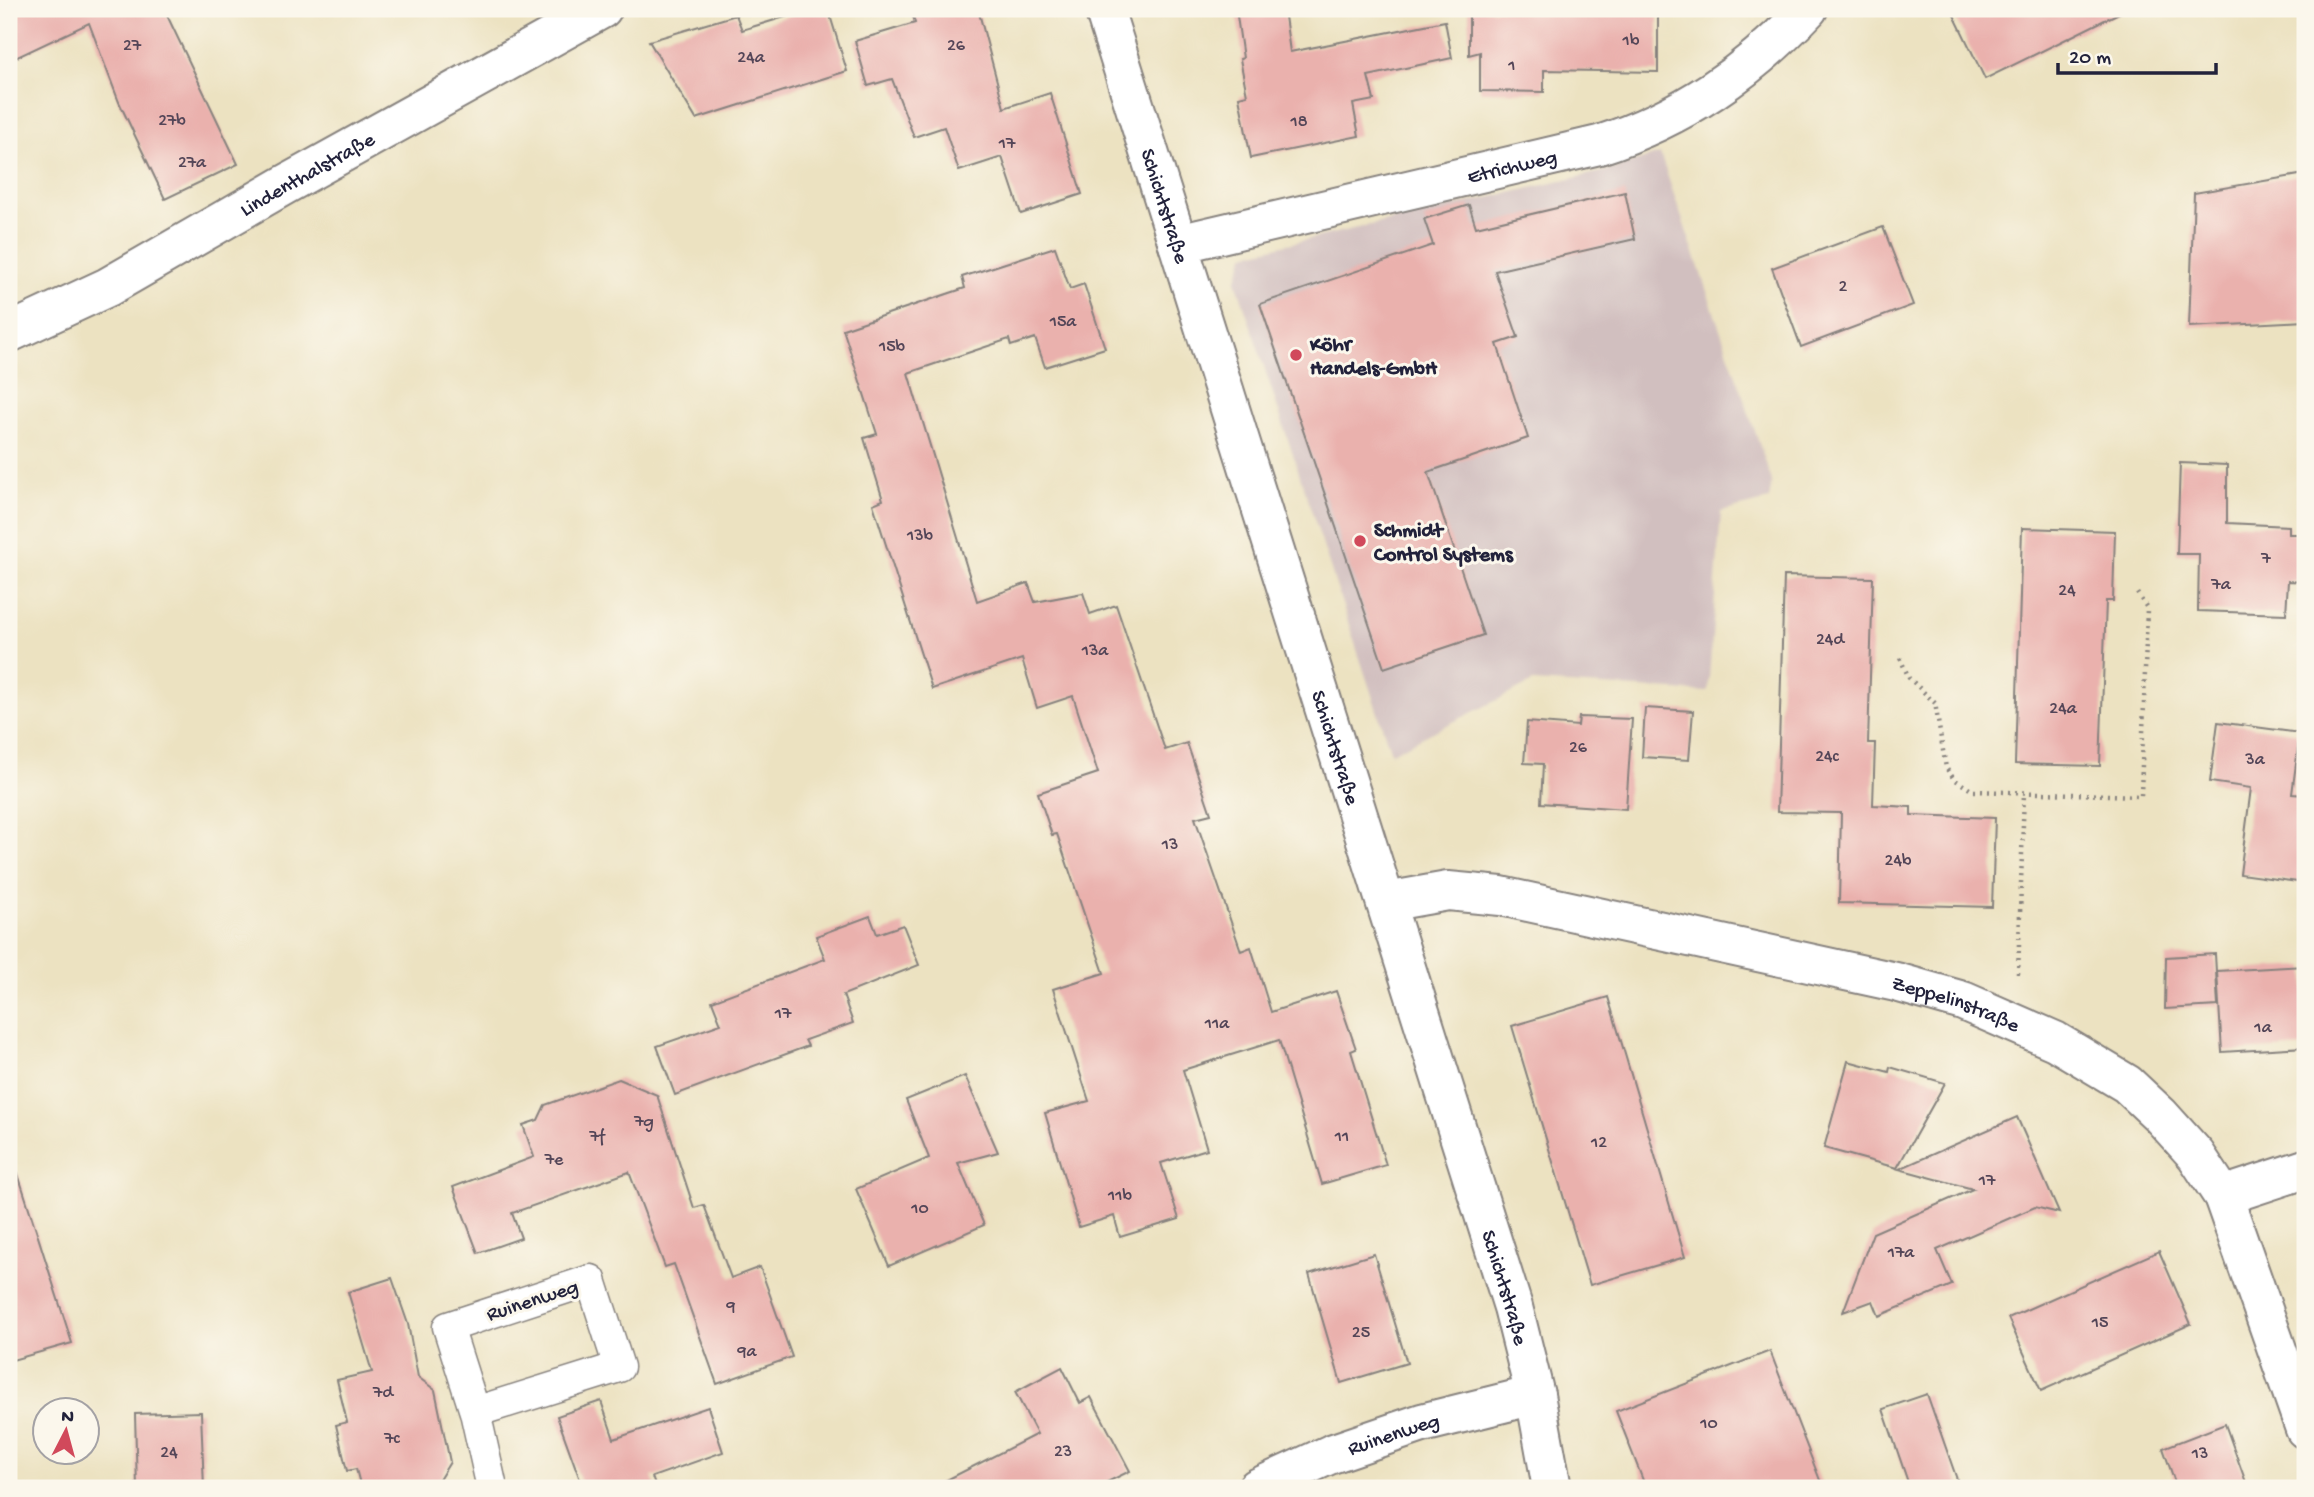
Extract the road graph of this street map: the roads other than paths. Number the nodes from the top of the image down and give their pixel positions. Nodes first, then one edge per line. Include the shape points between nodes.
1 (602, 9) edge
2 (1104, 9) edge
3 (1808, 9) edge
4 (1178, 244) junction
5 (9, 333) edge
6 (1386, 902) junction
7 (2305, 1168) edge
8 (2223, 1195) junction
9 (1535, 1395) junction
10 (475, 1412) junction
11 (2305, 1429) edge
12 (492, 1488) edge
13 (1257, 1488) edge
14 (1552, 1488) edge

1 - 5 street, Lindenthalstraße via 108,287
2 - 4 street, Schichtstraße
3 - 4 street, Etrichweg via 1745,67 1674,115 1638,132
4 - 6 street, Schichtstraße
6 - 8 street, Zeppelinstraße via 1448,891 1501,896 1896,982 1963,1001 2055,1041 2127,1084 2196,1155
6 - 9 street, Schichtstraße via 1513,1307
7 - 8 street
8 - 11 street, Zeppelinstraße
9 - 13 street, Ruinenweg via 1422,1423 1331,1454
9 - 14 street, Schichtstraße
10 - 10 lane, Ruinenweg via 620,1367 592,1280 448,1327
10 - 12 lane, Ruinenweg

